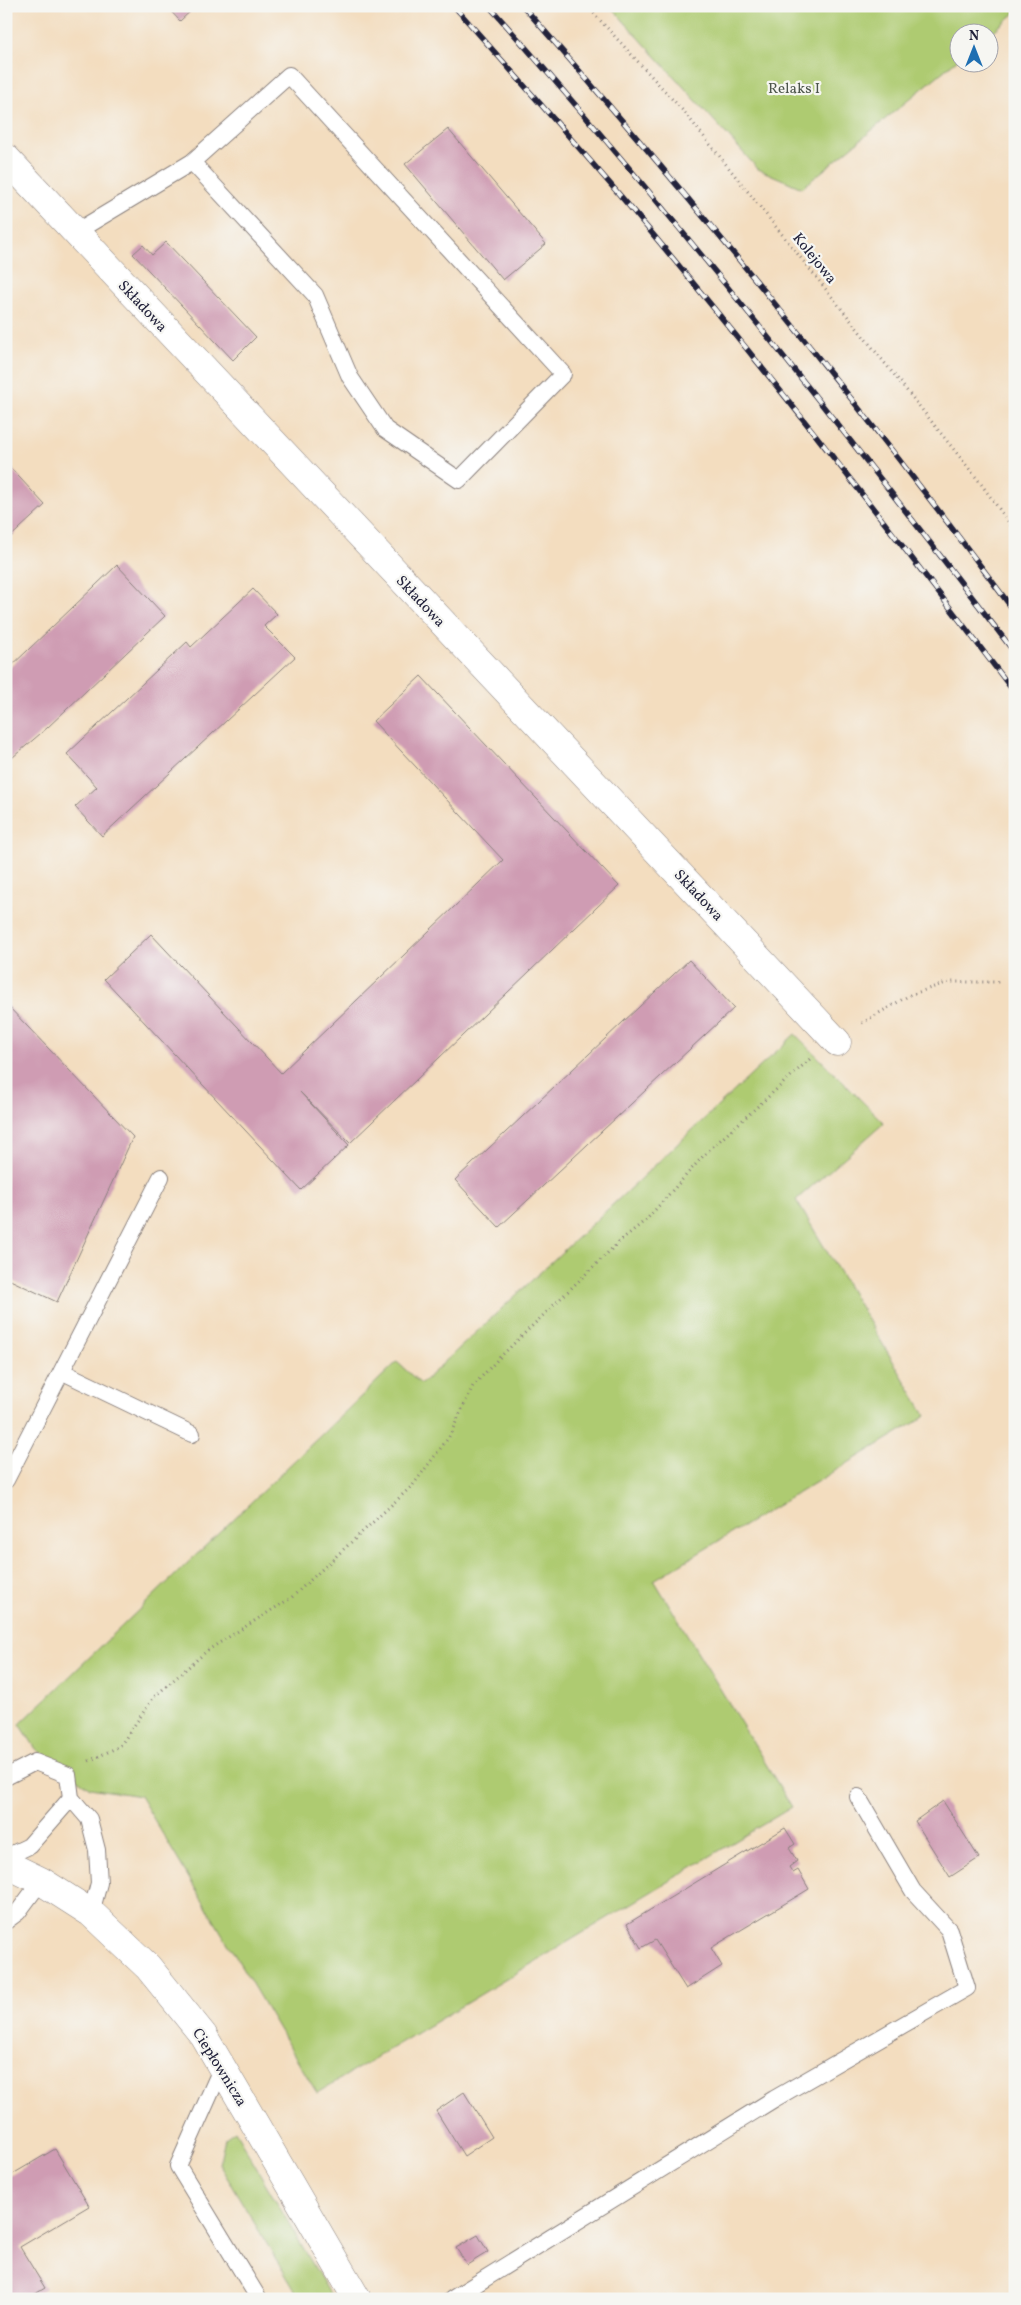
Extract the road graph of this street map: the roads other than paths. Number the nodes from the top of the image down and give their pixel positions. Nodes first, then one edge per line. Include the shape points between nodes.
1 (6, 158) edge
2 (192, 162) junction
3 (74, 233) junction
4 (837, 1042) road end
5 (161, 1177) dead end
6 (63, 1372) junction
7 (192, 1434) dead end
8 (6, 1480) edge
9 (6, 1777) edge
10 (858, 1797) dead end
11 (72, 1798) junction
12 (6, 1857) edge
13 (6, 1864) edge
14 (41, 1881) junction
15 (90, 1913) junction
16 (6, 1921) edge
17 (222, 2067) junction
18 (260, 2299) edge
19 (356, 2299) edge
20 (452, 2299) edge

1 - 3 street, Składowa
2 - 2 lane via 289,76 563,374 459,480 385,429 350,377 315,295
2 - 3 lane
3 - 4 street, Składowa
5 - 6 lane
6 - 7 lane
6 - 8 lane
9 - 11 lane via 35,1762 68,1775
10 - 20 lane via 913,1891 949,1930 967,1988 774,2099
11 - 12 lane via 29,1846
11 - 15 lane via 89,1820 97,1850 100,1882
13 - 14 street, Ciepłownicza
14 - 15 street, Ciepłownicza
14 - 16 lane via 18,1912
15 - 17 street, Ciepłownicza via 148,1968 203,2035
17 - 18 lane via 178,2166
17 - 19 street, Ciepłownicza

